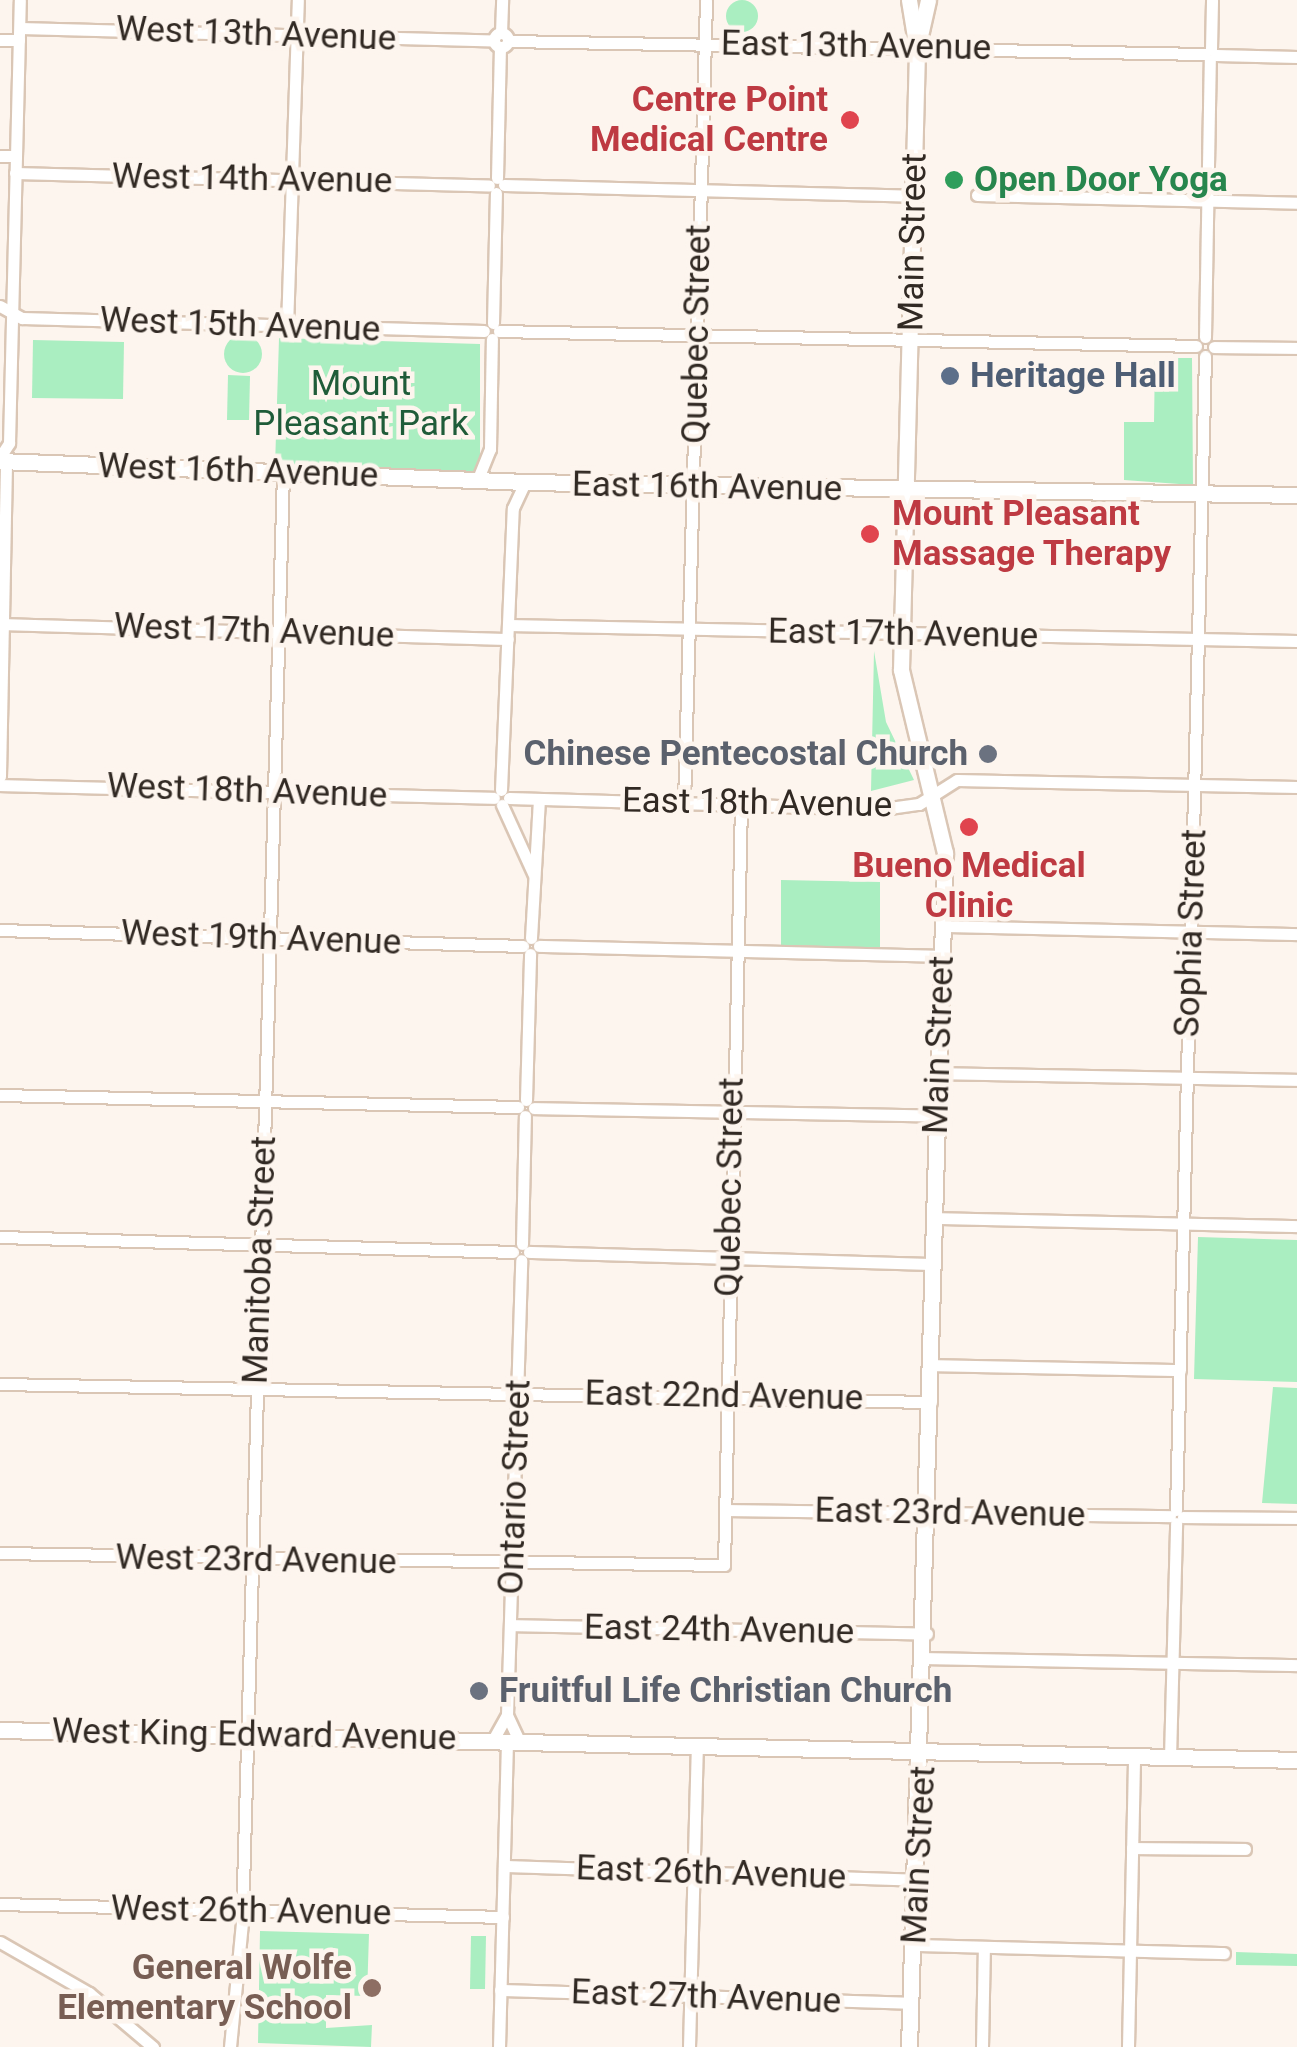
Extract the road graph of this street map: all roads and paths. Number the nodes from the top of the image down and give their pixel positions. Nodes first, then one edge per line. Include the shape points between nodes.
1 (20, 0) edge
2 (298, 0) edge
3 (502, 0) edge
4 (706, 0) edge
5 (909, 0) edge
6 (928, 0) edge
7 (1212, 0) edge
8 (20, 34) junction
9 (298, 34) junction
10 (0, 40) edge
11 (501, 40) junction
12 (704, 44) junction
13 (917, 50) junction
14 (1210, 54) junction
15 (1297, 56) edge
16 (0, 156) edge
17 (16, 156) junction
18 (15, 173) junction
19 (292, 180) junction
20 (497, 185) junction
21 (700, 191) junction
22 (913, 196) junction
23 (976, 196) dead end
24 (1208, 201) junction
25 (1297, 203) edge
26 (0, 306) edge
27 (12, 313) junction
28 (287, 327) junction
29 (492, 331) junction
30 (698, 336) junction
31 (911, 342) junction
32 (1205, 346) junction
33 (1297, 348) edge
34 (7, 458) edge
35 (282, 472) junction
36 (476, 481) junction
37 (525, 482) junction
38 (694, 486) junction
39 (906, 490) junction
40 (1201, 492) junction
41 (1297, 495) edge
42 (2, 624) edge
43 (689, 630) junction
44 (279, 632) junction
45 (508, 632) junction
46 (901, 635) junction
47 (1198, 639) junction
48 (1297, 640) edge
49 (0, 776) edge
50 (0, 784) edge
51 (1195, 784) junction
52 (1297, 787) edge
53 (273, 791) junction
54 (937, 792) junction
55 (502, 798) junction
56 (538, 799) junction
57 (684, 803) junction
58 (740, 805) junction
59 (533, 873) junction
60 (942, 926) junction
61 (0, 930) edge
62 (1192, 932) junction
63 (1297, 934) edge
64 (270, 938) junction
65 (531, 946) junction
66 (736, 951) junction
67 (941, 956) junction
68 (938, 1072) junction
69 (1188, 1077) junction
70 (1297, 1080) edge
71 (0, 1094) edge
72 (265, 1102) junction
73 (526, 1108) junction
74 (732, 1111) junction
75 (937, 1116) junction
76 (935, 1218) junction
77 (1184, 1224) junction
78 (1297, 1226) edge
79 (0, 1238) edge
80 (261, 1245) junction
81 (521, 1252) junction
82 (729, 1258) junction
83 (934, 1264) junction
84 (932, 1365) junction
85 (1180, 1370) junction
86 (0, 1384) edge
87 (256, 1391) junction
88 (518, 1395) junction
89 (728, 1396) junction
90 (931, 1402) junction
91 (730, 1510) junction
92 (928, 1513) junction
93 (1176, 1516) junction
94 (1297, 1518) edge
95 (0, 1554) edge
96 (252, 1561) junction
97 (513, 1565) junction
98 (511, 1625) junction
99 (927, 1634) junction
100 (927, 1658) junction
101 (1173, 1662) junction
102 (1297, 1665) edge
103 (507, 1715) junction
104 (0, 1730) edge
105 (246, 1734) junction
106 (506, 1740) junction
107 (696, 1746) junction
108 (924, 1752) junction
109 (1134, 1757) junction
110 (1170, 1758) junction
111 (1297, 1760) edge
112 (1132, 1848) junction
113 (1245, 1849) dead end
114 (504, 1866) junction
115 (694, 1872) junction
116 (918, 1880) junction
117 (0, 1904) edge
118 (242, 1911) junction
119 (502, 1916) junction
120 (0, 1942) edge
121 (914, 1945) junction
122 (984, 1947) junction
123 (1130, 1950) junction
124 (1224, 1953) dead end
125 (500, 1990) junction
126 (690, 1997) junction
127 (911, 2003) junction
128 (153, 2047) edge
129 (230, 2047) edge
130 (499, 2047) edge
131 (689, 2047) edge
132 (909, 2047) edge
133 (982, 2047) edge
134 (1128, 2047) edge

1 - 8 street
2 - 9 street
3 - 11 street
4 - 12 street, Quebec Street
5 - 13 main road, Main Street
6 - 13 main road, Main Street
7 - 14 street, Sophia Street
8 - 9 street, West 13th Avenue
8 - 10 street, West 13th Avenue
8 - 17 street
9 - 11 street, West 13th Avenue
9 - 19 street
11 - 12 street, East 13th Avenue
11 - 20 street
12 - 13 street, East 13th Avenue
12 - 21 street, Quebec Street
13 - 14 street, East 13th Avenue
13 - 22 main road, Main Street
14 - 15 street, East 13th Avenue
14 - 24 street, Sophia Street
16 - 17 street
17 - 18 street
18 - 19 street, West 14th Avenue
18 - 27 street
19 - 20 street, West 14th Avenue
19 - 28 street
20 - 21 street, West 14th Avenue
20 - 29 street
21 - 22 street, West 14th Avenue
21 - 30 street, Quebec Street
22 - 31 main road, Main Street
23 - 24 street
24 - 25 street
24 - 32 street, Sophia Street
26 - 27 street, West 15th Avenue
27 - 28 street, West 15th Avenue
27 - 34 street
28 - 29 street, West 15th Avenue
29 - 30 street, West 15th Avenue
29 - 36 street via 490,449
30 - 31 street, West 15th Avenue
30 - 38 street, Quebec Street
31 - 32 street, West 15th Avenue
31 - 39 main road, Main Street
32 - 33 street, West 15th Avenue
32 - 40 street, Sophia Street
34 - 35 main road, West 16th Avenue
34 - 42 street
35 - 36 main road, West 16th Avenue
35 - 44 street, Manitoba Street
36 - 37 main road, East 16th Avenue
37 - 38 main road, East 16th Avenue
37 - 45 street, Ontario Street via 513,508
38 - 39 main road, East 16th Avenue
38 - 43 street, Quebec Street
39 - 40 main road, East 16th Avenue
39 - 46 main road, Main Street
40 - 41 main road, East 16th Avenue
40 - 47 street, Sophia Street
42 - 44 street, West 17th Avenue
42 - 49 street
43 - 45 street, East 17th Avenue
43 - 46 street, East 17th Avenue
43 - 57 street, Quebec Street
44 - 45 street, West 17th Avenue
44 - 53 street, Manitoba Street
45 - 55 street, Ontario Street
46 - 47 street, East 17th Avenue
46 - 54 main road, Main Street via 905,702
47 - 48 street, East 17th Avenue
47 - 51 street, Sophia Street
50 - 53 street, West 18th Avenue
51 - 52 street, East 18th Avenue
51 - 54 street, East 18th Avenue via 957,780
51 - 62 street, Sophia Street
53 - 55 street, West 18th Avenue
53 - 64 street, Manitoba Street
54 - 58 street, East 18th Avenue via 882,809
54 - 60 main road, Main Street
55 - 56 street, East 18th Avenue
55 - 59 street, Ontario Street
56 - 57 street, East 18th Avenue
56 - 59 street, Ontario Street
57 - 58 street, East 18th Avenue
58 - 66 street, Quebec Street
59 - 65 street, Ontario Street
60 - 62 street
60 - 67 main road, Main Street
61 - 64 street, West 19th Avenue
62 - 63 street
62 - 69 street, Sophia Street
64 - 65 street, West 19th Avenue
64 - 72 street, Manitoba Street
65 - 66 street, West 19th Avenue
65 - 73 street, Ontario Street
66 - 67 street, West 19th Avenue
66 - 74 street, Quebec Street
67 - 68 main road, Main Street
68 - 69 street
68 - 75 main road, Main Street
69 - 70 street
69 - 77 street, Sophia Street
71 - 72 street
72 - 73 street
72 - 80 street, Manitoba Street
73 - 74 street
73 - 81 street, Ontario Street
74 - 75 street
74 - 82 street, Quebec Street
75 - 76 main road, Main Street
76 - 77 street
76 - 83 main road, Main Street
77 - 78 street
77 - 85 street, Sophia Street
79 - 80 street
80 - 81 street
80 - 87 street, Manitoba Street
81 - 82 street
81 - 88 street, Ontario Street
82 - 83 street
82 - 89 street, Quebec Street
83 - 84 main road, Main Street
84 - 85 street
84 - 90 main road, Main Street
85 - 93 street, Sophia Street
86 - 87 street, East 22nd Avenue
87 - 88 street, East 22nd Avenue
87 - 96 street, Manitoba Street
88 - 89 street, East 22nd Avenue
88 - 97 street, Ontario Street
89 - 90 street, East 22nd Avenue
89 - 91 street, Quebec Street
90 - 92 main road, Main Street
91 - 92 street, East 23rd Avenue
91 - 97 street, Quebec Street via 724,1565
92 - 93 street, East 23rd Avenue
92 - 99 main road, Main Street
93 - 94 street, East 23rd Avenue
93 - 101 street, Sophia Street
95 - 96 street, West 23rd Avenue
96 - 97 street, West 23rd Avenue
96 - 105 street, Manitoba Street
97 - 98 street, Ontario Street
98 - 99 street, East 24th Avenue
98 - 103 street, Ontario Street
99 - 100 main road, Main Street
100 - 101 street
100 - 108 main road, Main Street
101 - 102 street
101 - 110 street, Sophia Street
103 - 106 street, Ontario Street
103 - 106 street, Ontario Street
104 - 105 main road, West King Edward Avenue
105 - 106 main road, West King Edward Avenue
105 - 118 street, Manitoba Street
106 - 107 main road, West King Edward Avenue
106 - 114 street, Ontario Street
107 - 108 main road, West King Edward Avenue
107 - 115 street
108 - 109 main road, West King Edward Avenue
108 - 116 main road, Main Street
109 - 110 main road, West King Edward Avenue
109 - 112 street
110 - 111 main road, West King Edward Avenue
112 - 113 street
112 - 123 street
114 - 115 street, East 26th Avenue
114 - 119 street, Ontario Street
115 - 116 street, East 26th Avenue
115 - 126 street
116 - 121 main road, Main Street
117 - 118 street, West 26th Avenue
118 - 119 street, West 26th Avenue
118 - 129 street, Manitoba Street
119 - 125 street, Ontario Street
120 - 128 street via 89,1993
121 - 122 street
121 - 127 main road, Main Street
122 - 123 street
122 - 133 street
123 - 124 street
123 - 134 street
125 - 126 street, East 27th Avenue
125 - 130 street, Ontario Street
126 - 127 street, East 27th Avenue
126 - 131 street
127 - 132 main road, Main Street

